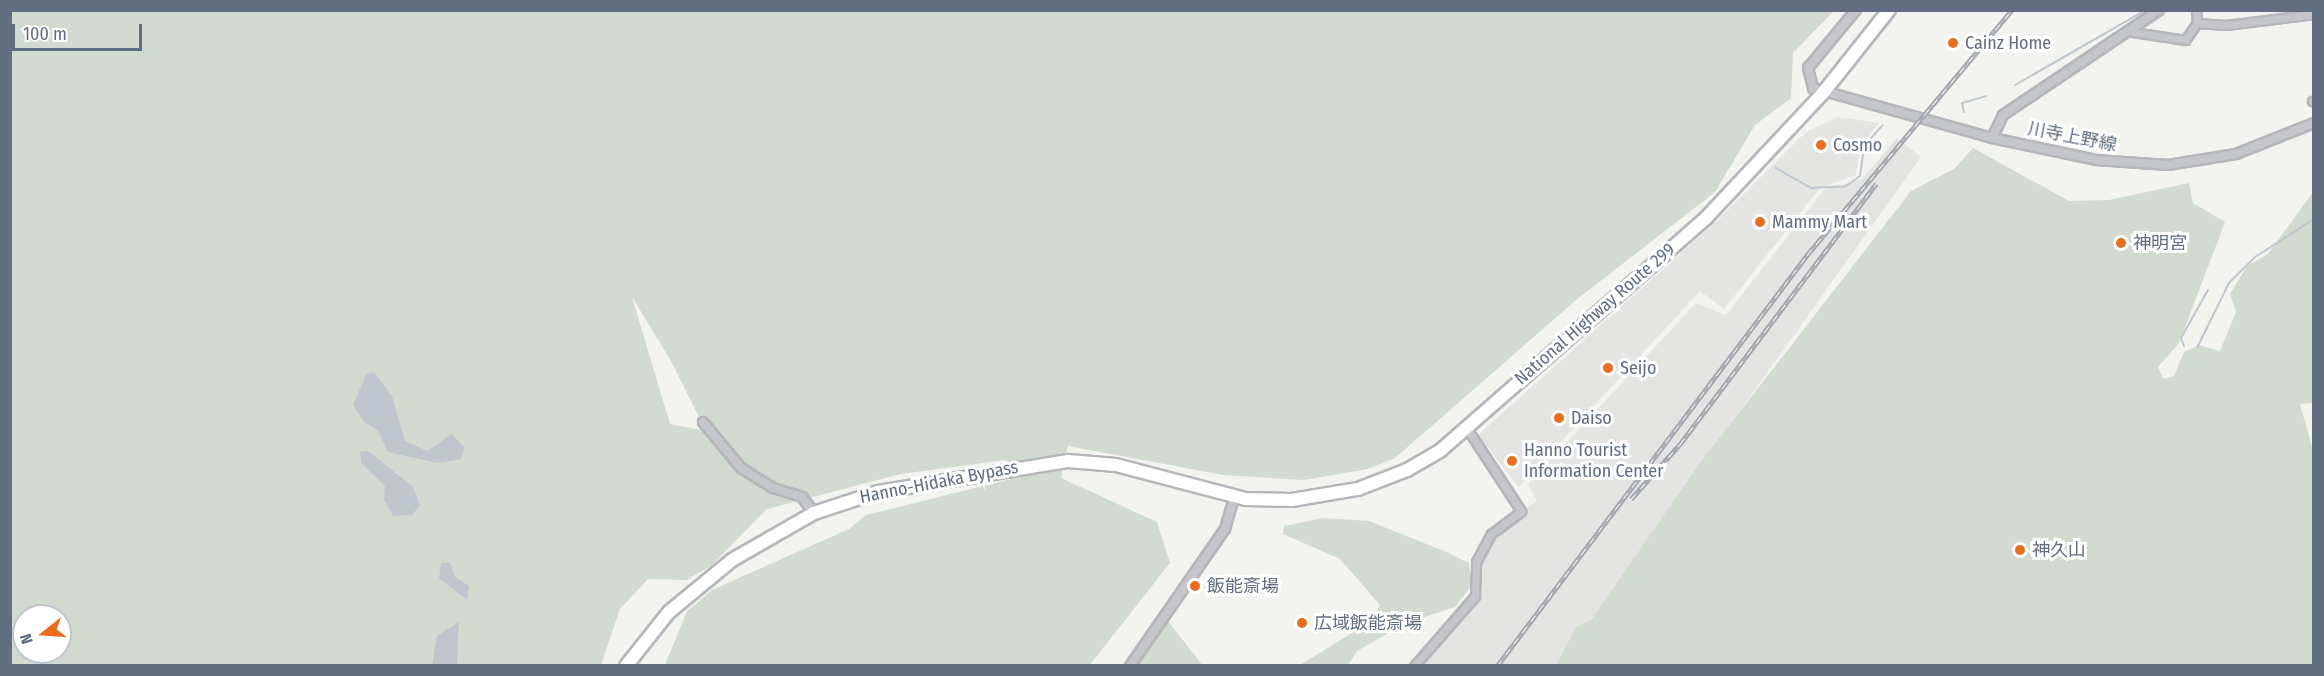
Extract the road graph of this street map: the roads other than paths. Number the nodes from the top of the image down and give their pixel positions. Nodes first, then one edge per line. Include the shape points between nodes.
1 (1856, 10) edge
2 (1888, 10) edge
3 (2159, 10) edge
4 (2196, 10) edge
5 (2313, 14) edge
6 (2197, 23) junction
7 (2133, 32) junction
8 (1823, 93) junction
9 (2313, 123) edge
10 (1992, 138) junction
11 (703, 422) dead end
12 (1466, 427) junction
13 (1234, 496) junction
14 (814, 513) junction
15 (626, 666) edge
16 (1130, 666) edge
17 (1414, 666) edge

1 - 8 street via 1808,68 1807,82
2 - 8 highway, National Highway Route 299
3 - 7 street
4 - 6 street
5 - 6 street via 2226,25
6 - 7 street via 2185,40 2135,37
7 - 10 street via 2003,116
8 - 10 street, 川寺上野線
8 - 12 highway, National Highway Route 299 via 1706,218
9 - 10 street, 川寺上野線 via 2236,154 2168,165 2096,160
11 - 14 street via 741,468 773,488 802,496
12 - 13 highway, National Highway Route 299 via 1425,460 1358,489 1292,500
12 - 17 street via 1521,511 1491,534 1476,562 1474,596
13 - 14 highway, Hanno-Hidaka Bypass via 1116,465 1068,461 924,482
13 - 16 street via 1225,529
14 - 15 highway, Hanno-Hidaka Bypass via 759,542 702,583

